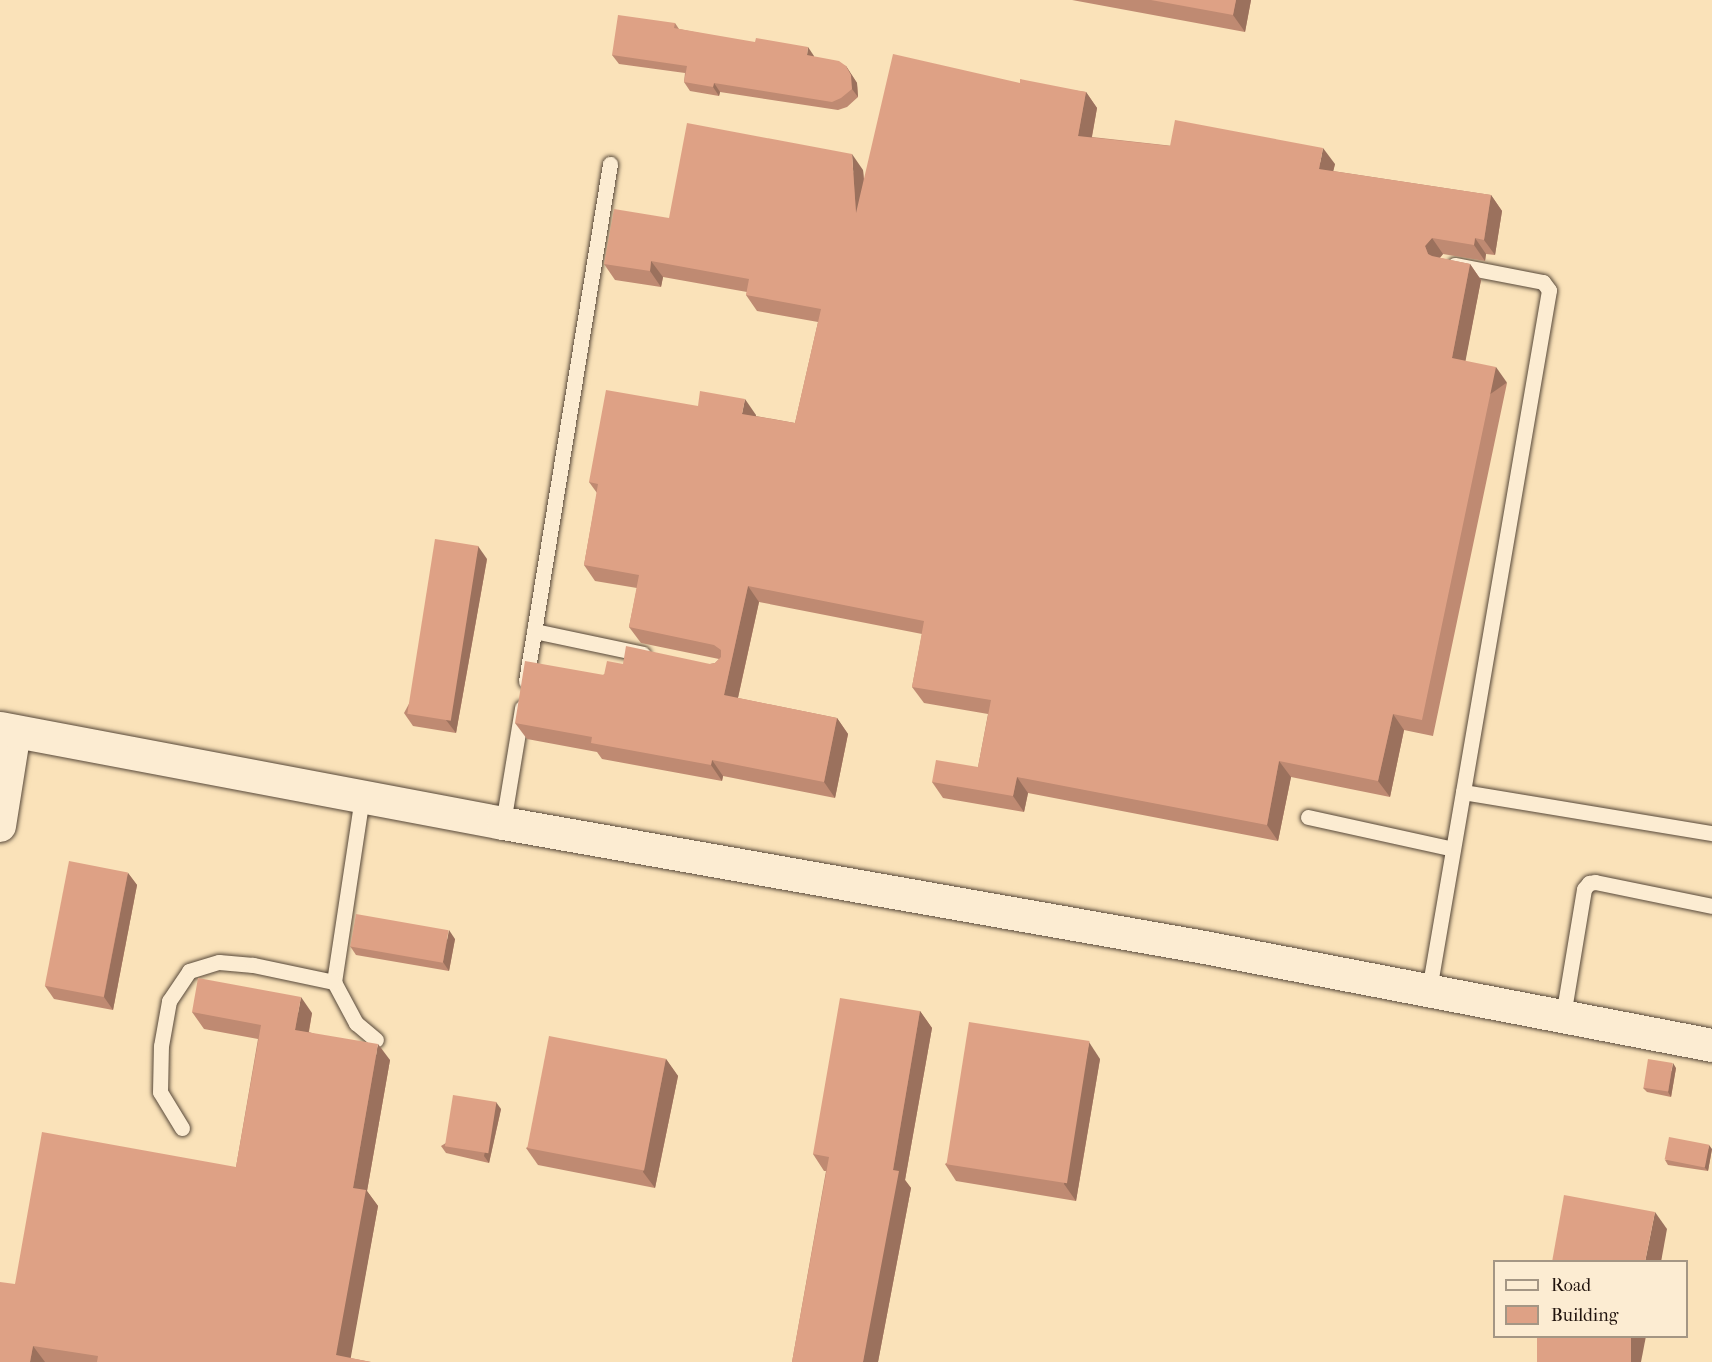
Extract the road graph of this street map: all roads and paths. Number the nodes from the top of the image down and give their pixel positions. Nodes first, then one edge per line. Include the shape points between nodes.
1 (610, 164) dead end
2 (1446, 263) edge
3 (534, 631) junction
4 (656, 656) edge
5 (8, 730) edge
6 (1463, 792) junction
7 (362, 797) junction
8 (1308, 817) dead end
9 (504, 823) junction
10 (0, 826) edge
11 (1712, 833) edge
12 (1453, 849) junction
13 (1712, 906) edge
14 (334, 982) junction
15 (1429, 990) junction
16 (1563, 1016) junction
17 (376, 1040) dead end
18 (1712, 1045) edge
19 (182, 1128) dead end

1 - 3 lane
2 - 6 lane via 1543,282 1549,290
3 - 4 lane
3 - 9 lane
5 - 7 street
5 - 10 street
6 - 11 lane
6 - 12 lane
7 - 9 street
7 - 14 lane
8 - 12 lane
9 - 15 street
12 - 15 lane
13 - 16 lane via 1589,883 1584,889
14 - 17 lane via 356,1023
14 - 19 lane via 219,962 189,971 169,1001 161,1046 159,1092
15 - 16 street
16 - 18 street

